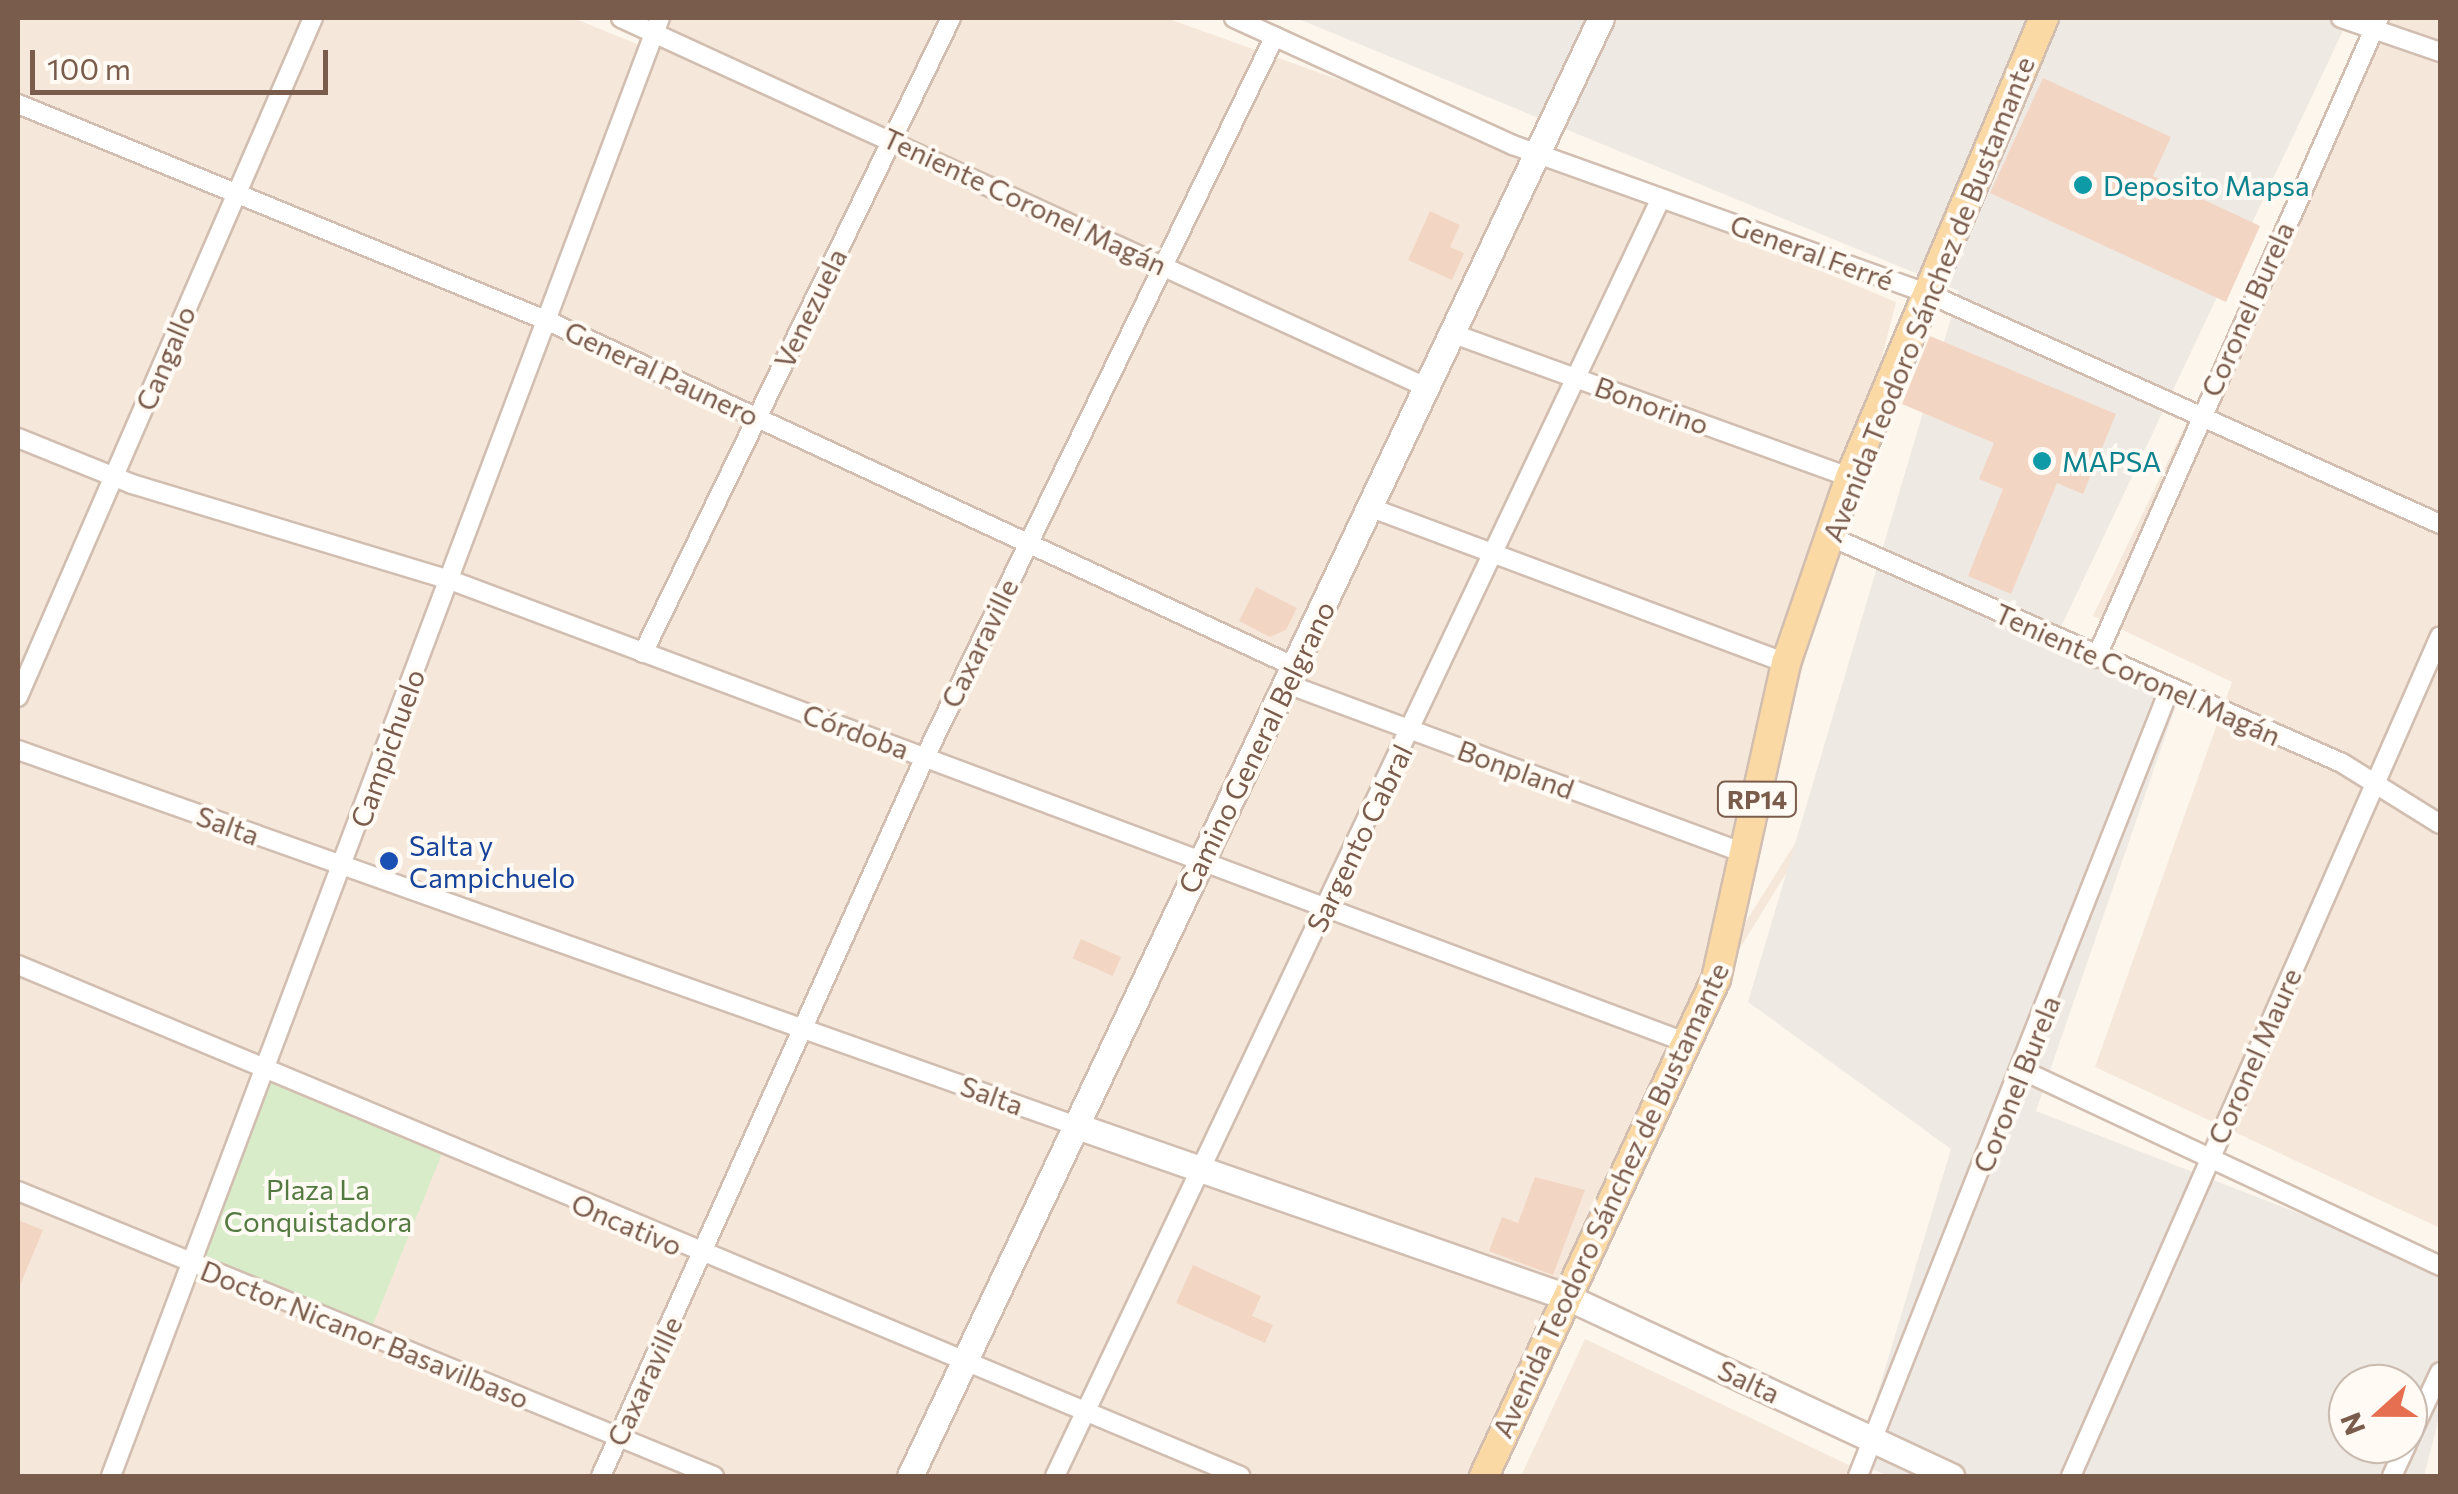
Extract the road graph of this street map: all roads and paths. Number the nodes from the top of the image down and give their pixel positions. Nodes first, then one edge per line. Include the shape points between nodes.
1 (312, 18) edge
2 (621, 18) edge
3 (951, 18) edge
4 (1234, 18) edge
5 (1601, 18) edge
6 (2044, 18) edge
7 (2341, 18) edge
8 (2376, 23) edge
9 (658, 24) edge
10 (1274, 36) junction
11 (2440, 52) edge
12 (18, 104) edge
13 (893, 140) junction
14 (1538, 153) junction
15 (236, 194) junction
16 (1661, 198) junction
17 (1161, 264) junction
18 (1927, 293) junction
19 (548, 320) junction
20 (1454, 334) junction
21 (1575, 376) junction
22 (1428, 388) junction
23 (757, 416) junction
24 (2200, 416) junction
25 (18, 438) edge
26 (1850, 476) junction
27 (114, 477) junction
28 (1368, 507) junction
29 (2440, 524) edge
30 (1830, 536) junction
31 (1028, 540) junction
32 (1492, 553) junction
33 (450, 580) junction
34 (2440, 636) edge
35 (642, 652) junction
36 (2096, 658) junction
37 (1786, 663) junction
38 (1291, 675) junction
39 (2169, 690) junction
40 (18, 697) edge
41 (1412, 730) junction
42 (18, 750) edge
43 (925, 757) junction
44 (2374, 782) junction
45 (2440, 824) edge
46 (1746, 854) junction
47 (1202, 860) junction
48 (344, 865) junction
49 (1324, 906) junction
50 (18, 965) edge
51 (806, 1029) junction
52 (1688, 1043) junction
53 (2022, 1070) junction
54 (266, 1074) junction
55 (1074, 1125) junction
56 (2210, 1156) junction
57 (1202, 1169) junction
58 (18, 1191) edge
59 (702, 1256) junction
60 (191, 1264) junction
61 (2440, 1266) edge
62 (1567, 1297) junction
63 (964, 1360) junction
64 (2440, 1372) edge
65 (2428, 1398) edge
66 (1086, 1412) junction
67 (618, 1437) junction
68 (1874, 1439) junction
69 (111, 1476) edge
70 (600, 1476) edge
71 (714, 1476) edge
72 (910, 1476) edge
73 (1055, 1476) edge
74 (1240, 1476) edge
75 (1484, 1476) edge
76 (1858, 1476) edge
77 (1951, 1476) edge
78 (2070, 1476) edge

1 - 15 street, Cangallo
2 - 9 street, Teniente Coronel Magán
3 - 13 street, Venezuela
4 - 10 street, General Ferré
5 - 14 street, Camino General Belgrano
6 - 18 main road, Avenida Teodoro Sánchez de Bustamante / RP14
7 - 8 street
8 - 11 street
8 - 24 street, Coronel Burela
9 - 13 street, Teniente Coronel Magán
9 - 19 street, Campichuelo
10 - 14 street, General Ferré
10 - 17 street, Caxaraville
12 - 15 street, General Paunero
13 - 17 street, Teniente Coronel Magán
13 - 23 street, Venezuela
14 - 16 street, General Ferré
14 - 20 street, Camino General Belgrano
15 - 19 street, General Paunero
15 - 27 street, Cangallo
16 - 18 street, General Ferré
16 - 21 street, Sargento Cabral
17 - 22 street, Teniente Coronel Magán
17 - 31 street, Caxaraville
18 - 24 street, General Ferré
18 - 26 main road, Avenida Teodoro Sánchez de Bustamante / RP14
19 - 23 street, General Paunero
19 - 33 street, Campichuelo
20 - 21 street, Bonorino
20 - 22 street, Camino General Belgrano
21 - 26 street, Bonorino
21 - 32 street, Sargento Cabral
22 - 28 street, Camino General Belgrano
23 - 31 street, General Paunero
23 - 35 street, Venezuela
24 - 29 street, General Ferré
24 - 36 street, Coronel Burela
25 - 27 street, Córdoba
26 - 30 main road, Avenida Teodoro Sánchez de Bustamante / RP14
27 - 33 street, Córdoba
27 - 40 street, Cangallo
28 - 32 street
28 - 38 street, Camino General Belgrano
30 - 36 street, Teniente Coronel Magán
30 - 37 main road, Avenida Teodoro Sánchez de Bustamante / RP14
31 - 38 street, General Paunero
31 - 43 street, Caxaraville
32 - 37 street
32 - 41 street, Sargento Cabral
33 - 35 street, Córdoba
33 - 48 street, Campichuelo
34 - 44 street, Coronel Maure
35 - 43 street, Córdoba
36 - 39 street, Teniente Coronel Magán
37 - 46 main road, Avenida Teodoro Sánchez de Bustamante / RP14
38 - 41 street, Bonpland
38 - 47 street, Camino General Belgrano
39 - 44 street, Teniente Coronel Magán
39 - 53 street, Coronel Burela
41 - 46 street, Bonpland
41 - 49 street, Sargento Cabral
42 - 48 street, Salta
43 - 47 street, Córdoba
43 - 51 street, Caxaraville
44 - 45 street, Teniente Coronel Magán
44 - 56 street, Coronel Maure
46 - 52 main road, Avenida Teodoro Sánchez de Bustamante / RP14 via 1716,979
47 - 49 street, Córdoba
47 - 55 street, Camino General Belgrano
48 - 51 street, Salta
48 - 54 street, Campichuelo
49 - 52 street, Córdoba
49 - 57 street, Sargento Cabral
50 - 54 street, Oncativo
51 - 55 street, Salta
51 - 59 street, Caxaraville
52 - 62 main road, Avenida Teodoro Sánchez de Bustamante / RP14
53 - 56 street
53 - 68 street, Coronel Burela
54 - 59 street, Oncativo
54 - 60 street, Campichuelo
55 - 57 street, Salta
55 - 63 street, Camino General Belgrano
56 - 61 street
56 - 78 street, Coronel Maure
57 - 62 street, Salta
57 - 66 street, Sargento Cabral
58 - 60 street, Doctor Nicanor Basavilbaso
59 - 63 street, Oncativo
59 - 67 street, Caxaraville
60 - 67 street, Doctor Nicanor Basavilbaso
60 - 69 street, Campichuelo
62 - 68 street, Salta
62 - 75 main road, Avenida Teodoro Sánchez de Bustamante / RP14
63 - 66 street, Oncativo
63 - 72 street, Camino General Belgrano
64 - 65 street
66 - 73 street, Sargento Cabral
66 - 74 street, Oncativo
67 - 70 street, Caxaraville
67 - 71 street, Doctor Nicanor Basavilbaso
68 - 76 street, Coronel Burela
68 - 77 street, Salta

